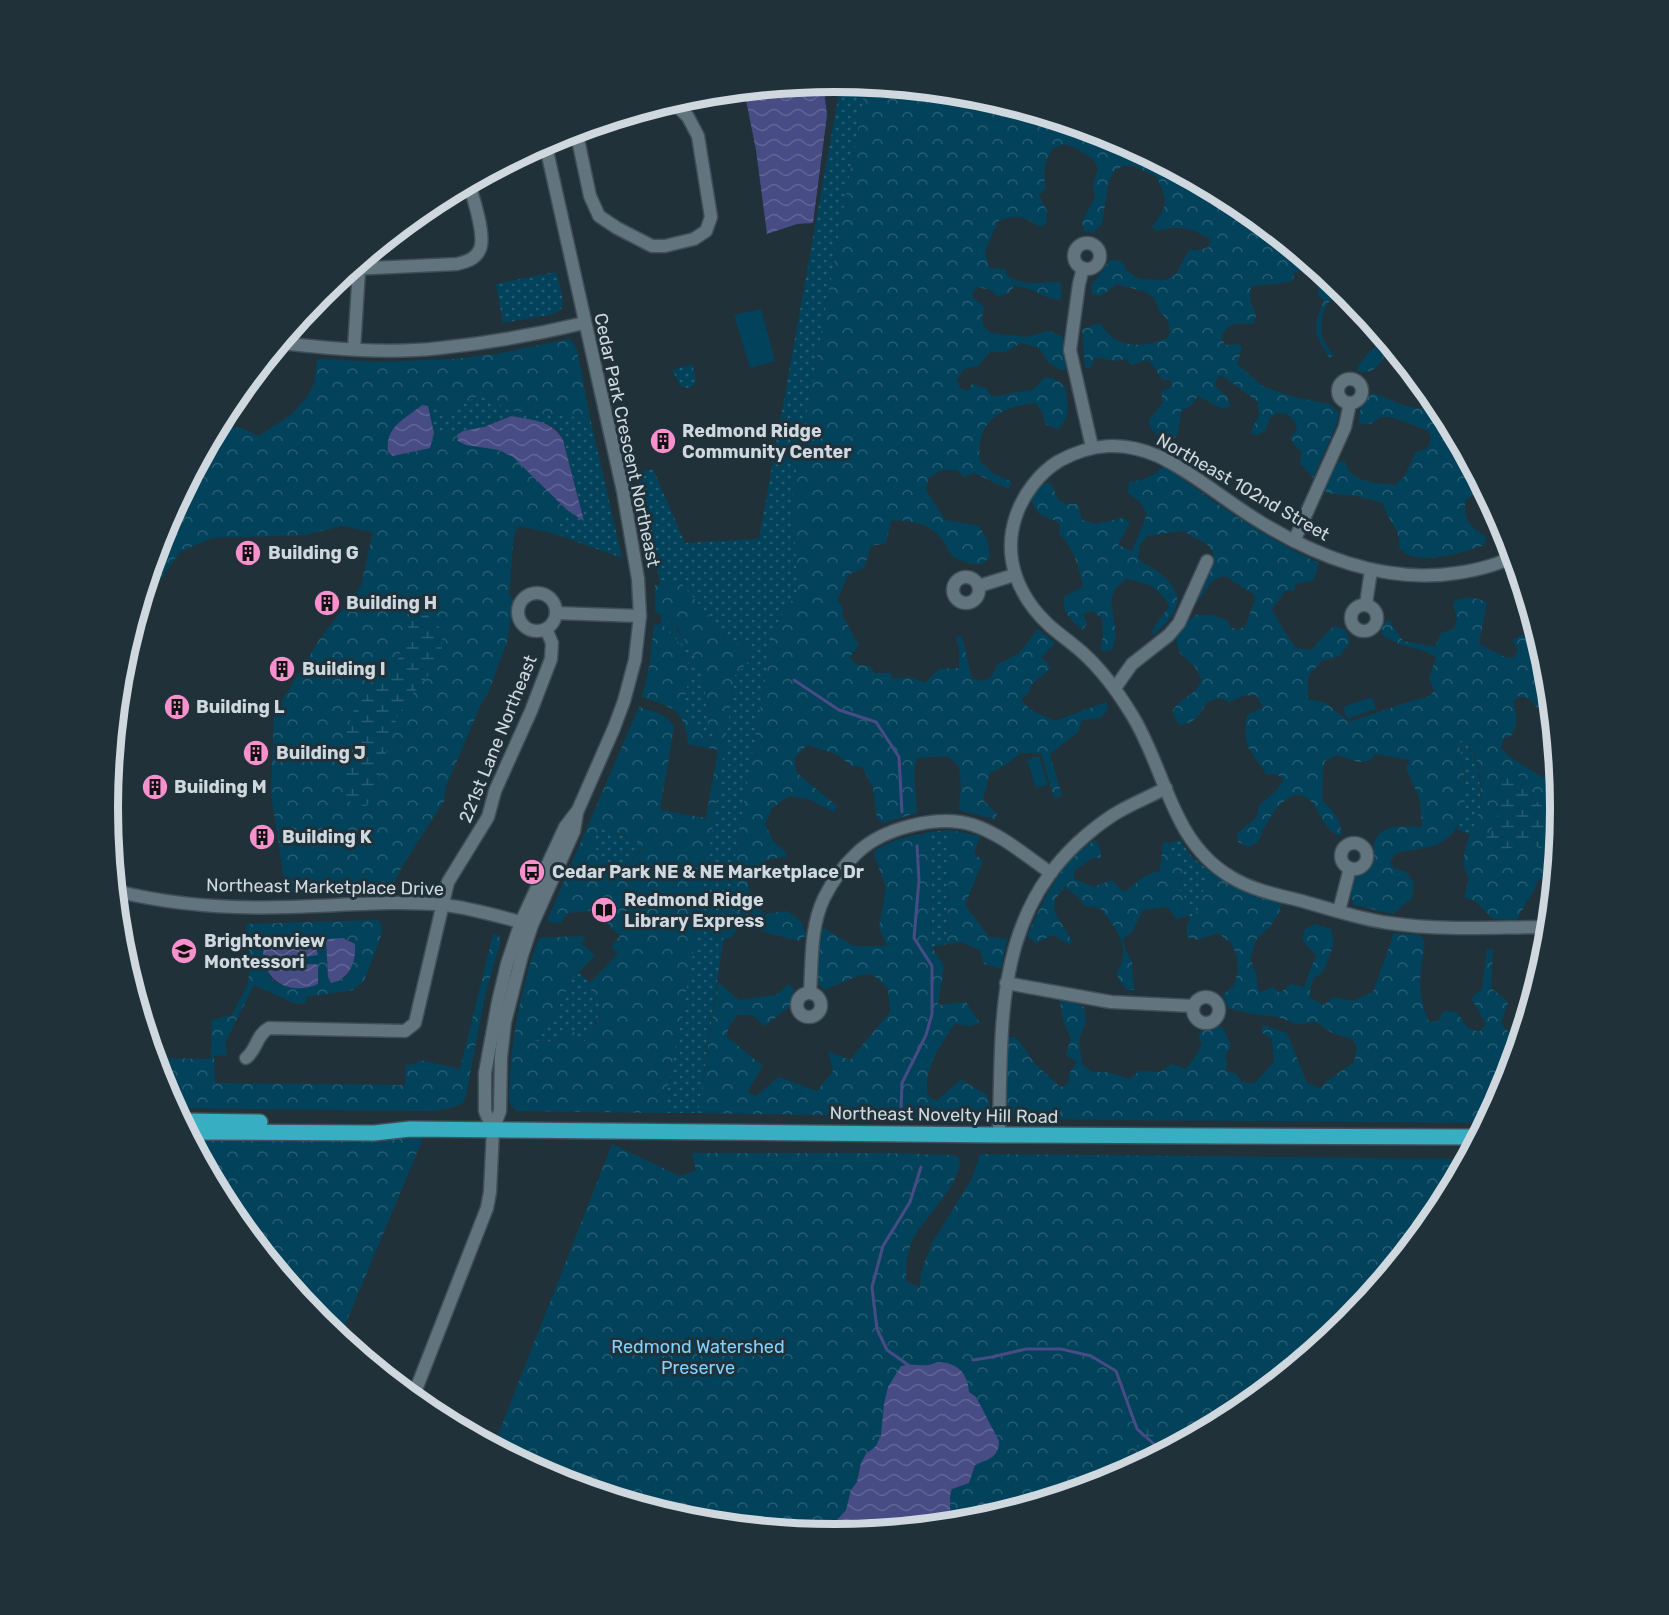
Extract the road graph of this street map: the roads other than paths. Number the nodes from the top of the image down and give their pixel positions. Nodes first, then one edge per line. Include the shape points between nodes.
1 (680, 109) edge
2 (578, 139) edge
3 (547, 152) edge
4 (471, 191) edge
5 (1083, 268) dead end
6 (362, 269) edge
7 (355, 276) edge
8 (585, 323) junction
9 (289, 344) edge
10 (354, 350) junction
11 (1350, 404) dead end
12 (1092, 447) junction
13 (1294, 542) junction
14 (1506, 560) edge
15 (1207, 561) dead end
16 (1371, 570) junction
17 (1014, 575) junction
18 (979, 586) dead end
19 (1366, 604) dead end
20 (556, 613) junction
21 (640, 616) junction
22 (546, 629) junction
23 (1115, 688) junction
24 (1166, 788) junction
25 (1350, 868) dead end
26 (1050, 873) junction
27 (124, 892) edge
28 (444, 905) junction
29 (1339, 911) junction
30 (527, 924) junction
31 (1540, 927) edge
32 (1006, 983) junction
33 (810, 993) dead end
34 (1193, 1006) dead end
35 (246, 1058) dead end
36 (191, 1121) edge
37 (410, 1129) junction
38 (493, 1130) junction
39 (196, 1132) edge
40 (999, 1135) junction
41 (1470, 1137) edge
42 (416, 1388) edge

1 - 2 street via 698,136 710,210 706,231 694,239 652,246 599,216
3 - 8 street, Cedar Park Crescent Northeast
4 - 6 street via 481,234 481,249 472,259 457,264
5 - 12 street via 1070,350
7 - 10 street
8 - 10 street via 439,349
8 - 21 street, Cedar Park Crescent Northeast via 634,545
9 - 10 street
11 - 13 street via 1345,427
12 - 13 street, Northeast 102nd Street via 1124,447 1158,456
12 - 17 street via 1048,468 1025,495 1012,527
13 - 16 street, Northeast 102nd Street
14 - 16 street, Northeast 102nd Street via 1474,571 1443,575
15 - 23 street via 1179,623 1132,664
16 - 19 street
17 - 18 street
17 - 23 street via 1036,612 1082,652
20 - 21 street
20 - 22 street
20 - 22 street, 221st Lane Northeast via 554,602 544,594 532,594 523,600 518,611 522,624 533,630
21 - 30 street, Cedar Park Crescent Northeast via 635,660 624,701 578,810 565,827
22 - 28 street, 221st Lane Northeast via 552,643 551,659 495,791 488,817 448,882
23 - 24 street via 1146,740
24 - 26 street via 1114,815 1077,844
24 - 29 street via 1191,841 1215,868 1251,888
25 - 29 street
26 - 32 street via 1026,918
26 - 33 street via 991,832 971,824 938,821 894,832 857,853 824,899 814,936
27 - 28 street, Northeast Marketplace Drive via 228,907
28 - 30 street, Northeast Marketplace Drive
28 - 35 street, 221st Lane Northeast via 411,1028 269,1028 259,1036
29 - 31 street via 1408,925
30 - 38 street, Cedar Park Crescent Northeast via 507,964 485,1073 485,1111
32 - 34 street via 1112,1002
32 - 40 street
36 - 37 main road, Northeast Novelty Hill Road via 379,1123
37 - 38 main road, Northeast Novelty Hill Road
37 - 39 main road, Northeast Novelty Hill Road via 374,1133
38 - 40 main road, Northeast Novelty Hill Road
38 - 42 street, Cedar Park Crescent Northeast via 487,1208
40 - 41 main road, Northeast Novelty Hill Road

